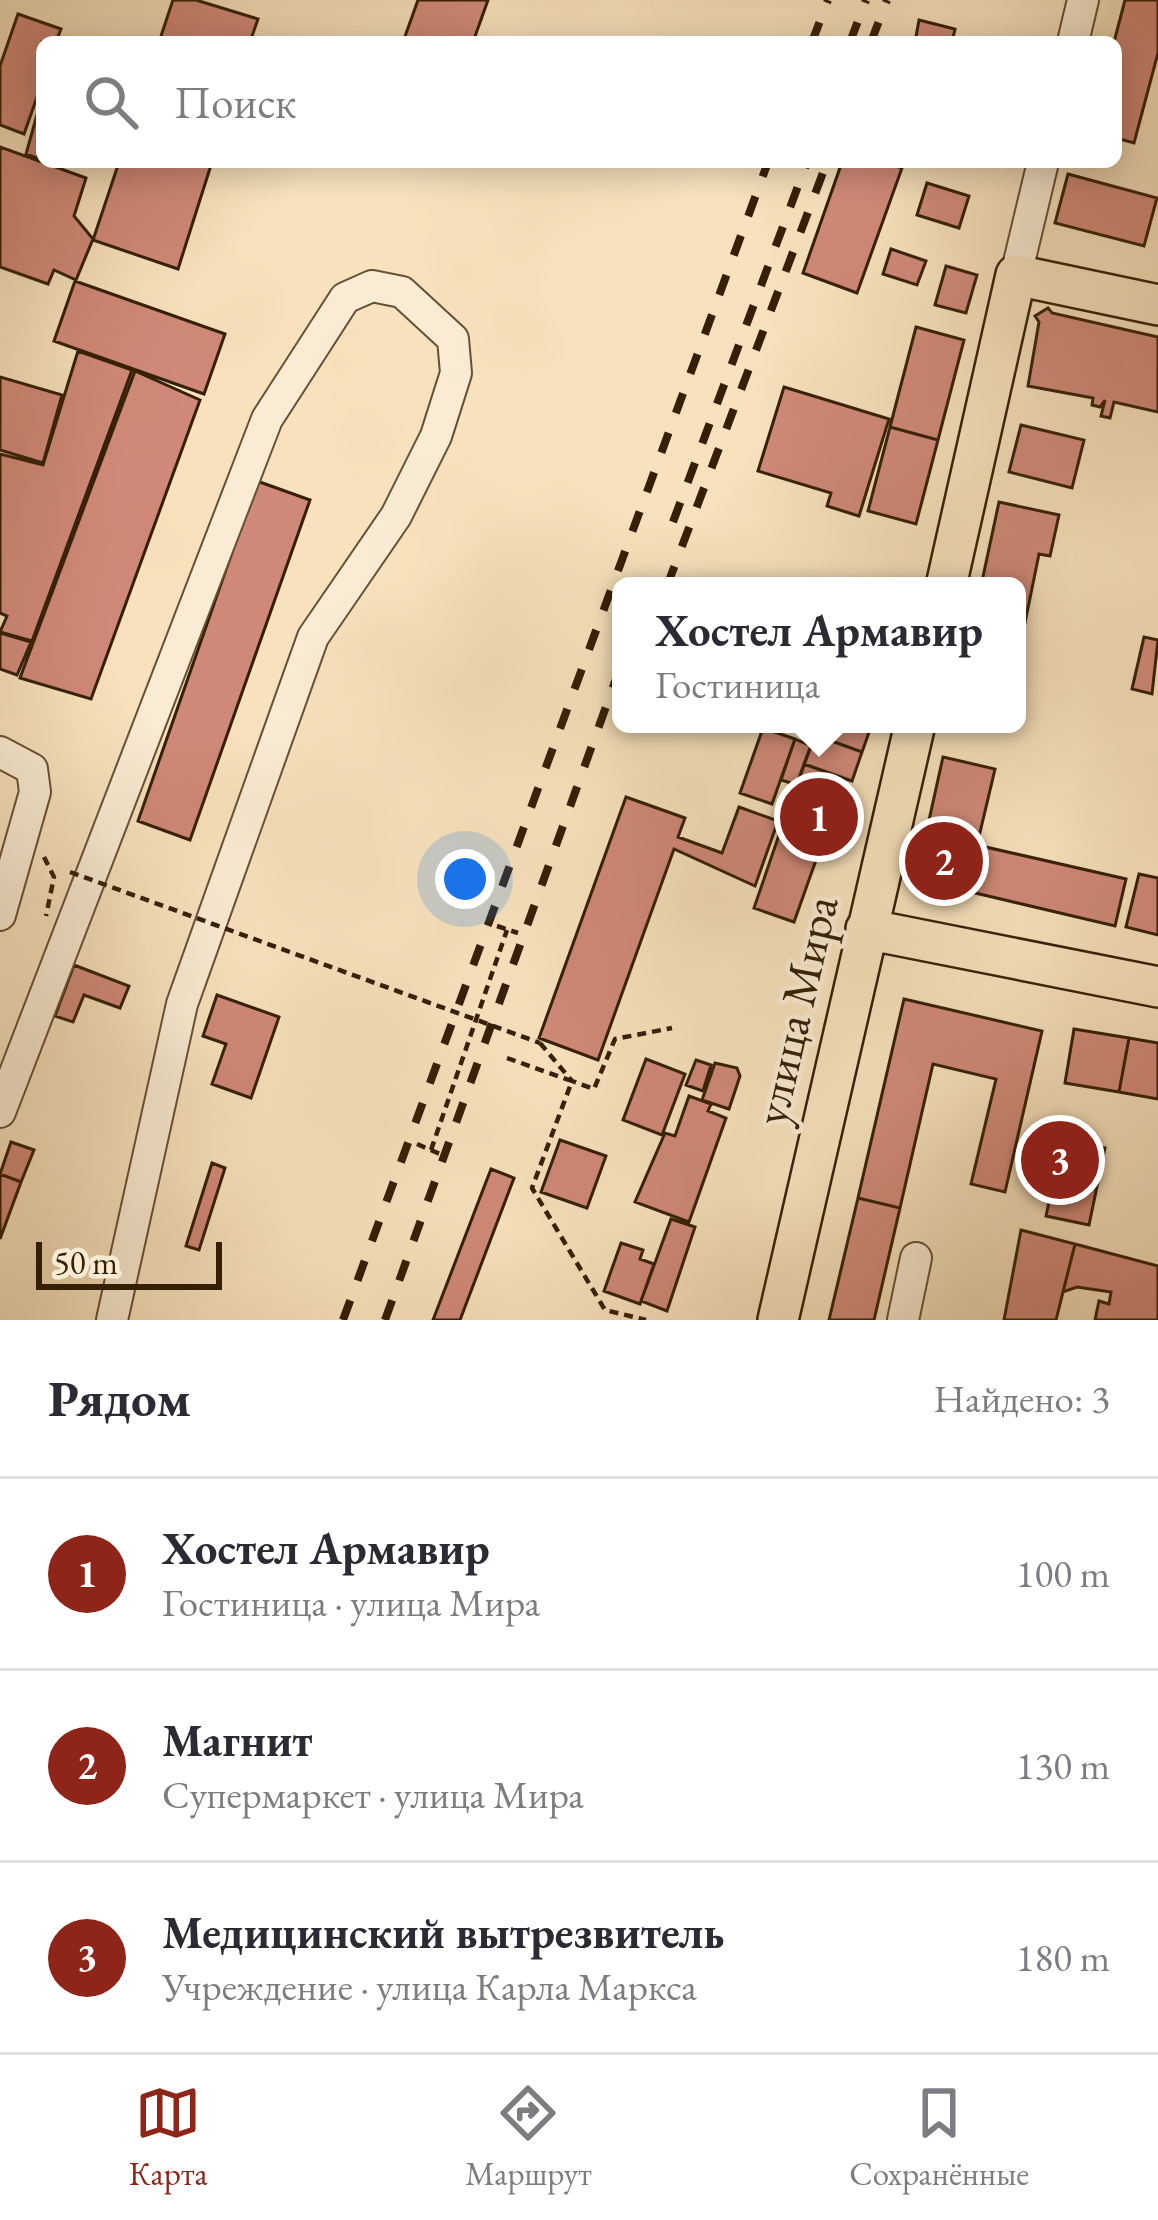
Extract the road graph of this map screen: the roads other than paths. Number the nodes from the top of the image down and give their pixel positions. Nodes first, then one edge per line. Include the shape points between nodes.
1 (1083, 0) edge
2 (1074, 36) edge
3 (1042, 168) edge
4 (1016, 275) junction
5 (1158, 305) edge
6 (948, 577) edge
7 (913, 733) edge
8 (0, 752) edge
9 (0, 914) edge
10 (866, 929) junction
11 (1158, 987) edge
12 (0, 1112) edge
13 (916, 1258) dead end
14 (112, 1320) edge
15 (778, 1320) edge
16 (902, 1320) edge

1 - 2 street
3 - 4 street
4 - 5 main road
4 - 6 main road
7 - 10 main road, улица Мира
8 - 9 street via 32,769 35,791
10 - 11 main road
10 - 15 main road, улица Мира
12 - 14 street via 267,419 345,298 372,286 402,292 453,339 456,373 396,516 314,637 182,1004
13 - 16 street

